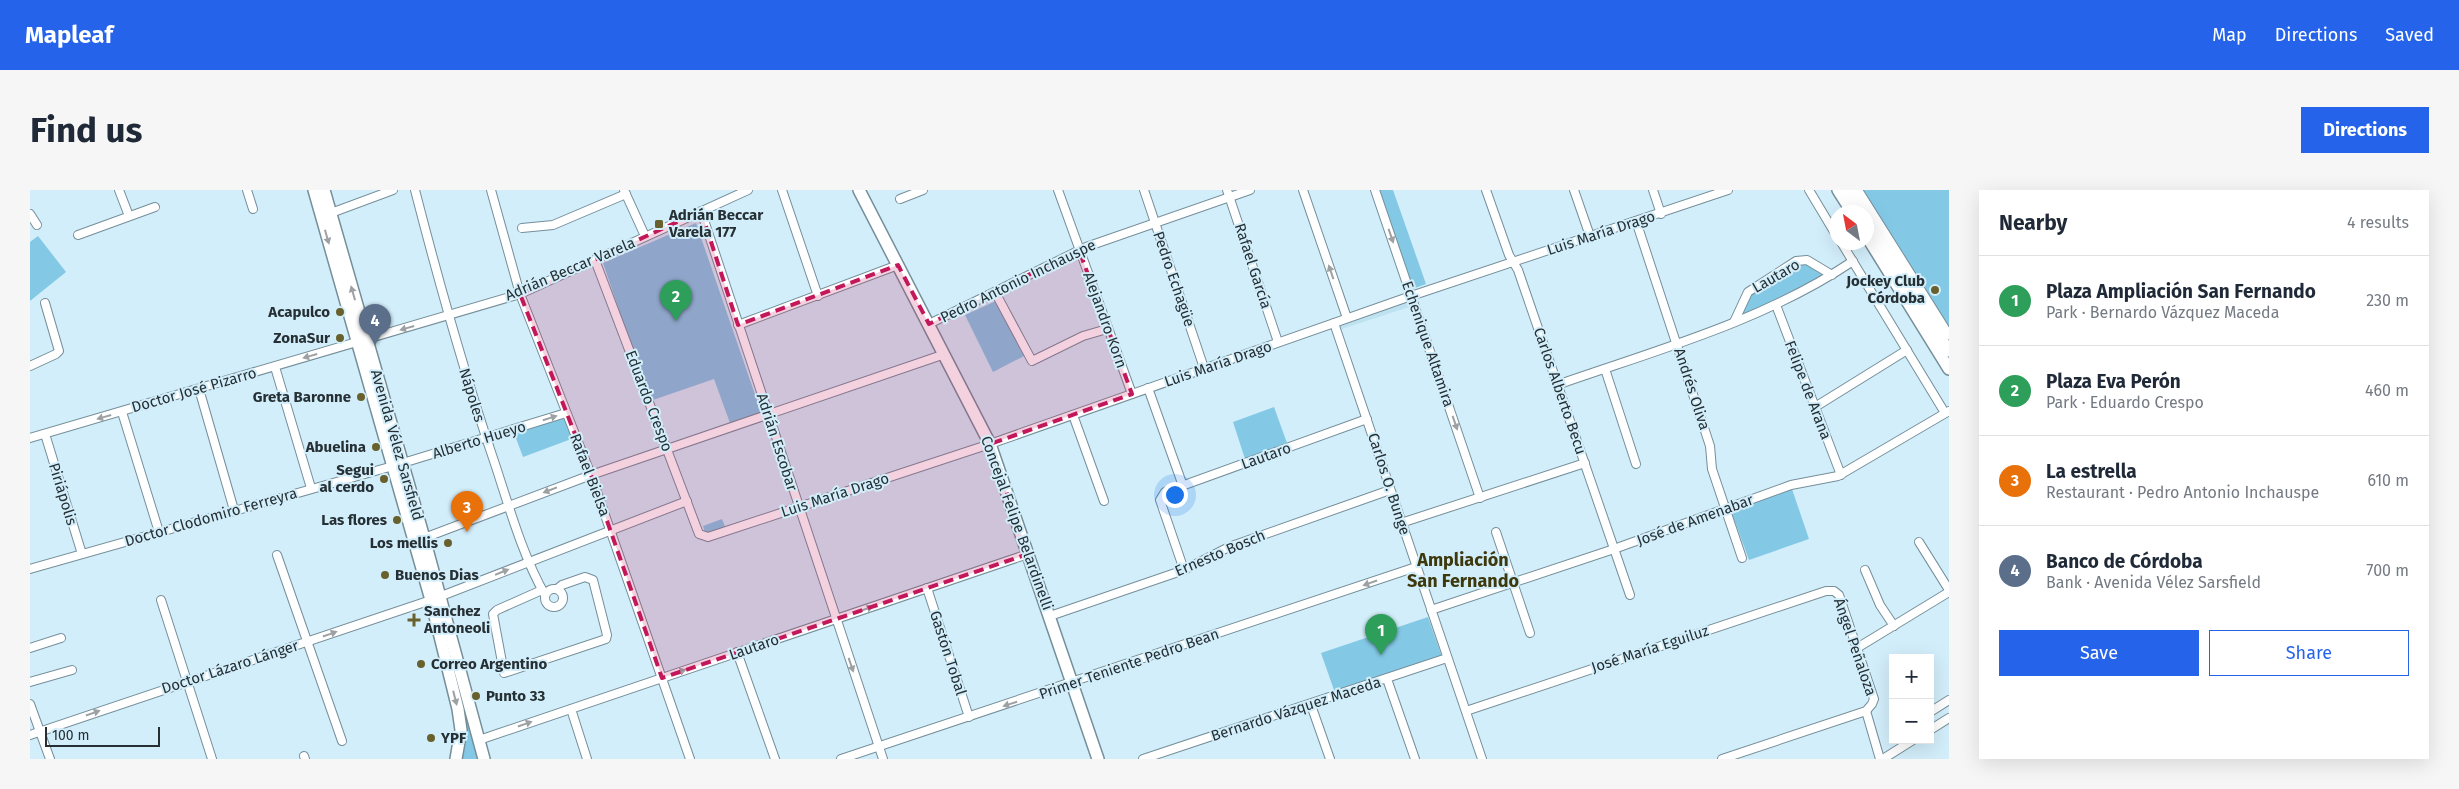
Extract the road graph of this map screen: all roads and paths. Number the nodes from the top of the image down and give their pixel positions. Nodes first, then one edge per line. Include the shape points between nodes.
1 (248, 190) edge
2 (314, 190) edge
3 (324, 190) edge
4 (393, 190) edge
5 (415, 190) edge
6 (491, 190) edge
7 (748, 190) edge
8 (782, 190) edge
9 (859, 190) edge
10 (923, 190) edge
11 (1058, 190) edge
12 (1144, 190) edge
13 (1250, 190) edge
14 (1303, 190) edge
15 (1376, 190) edge
16 (1486, 190) edge
17 (1574, 190) edge
18 (1653, 190) edge
19 (1728, 190) edge
20 (1809, 190) edge
21 (1838, 190) edge
22 (1848, 190) edge
23 (1858, 190) edge
24 (121, 191) edge
25 (625, 192) edge
26 (1228, 193) edge
27 (900, 199) dead end
28 (1848, 205) edge
29 (1858, 205) edge
30 (155, 207) dead end
31 (253, 209) dead end
32 (701, 211) junction
33 (331, 212) junction
34 (30, 214) edge
35 (1661, 214) junction
36 (129, 216) junction
37 (1155, 222) junction
38 (1636, 222) junction
39 (1829, 223) edge
40 (37, 225) dead end
41 (522, 228) dead end
42 (1874, 233) edge
43 (78, 235) dead end
44 (645, 236) junction
45 (1590, 236) junction
46 (1874, 248) edge
47 (1079, 250) junction
48 (1846, 250) edge
49 (595, 260) junction
50 (1512, 261) junction
51 (1853, 261) junction
52 (898, 265) junction
53 (1832, 276) junction
54 (995, 292) junction
55 (520, 294) junction
56 (818, 296) junction
57 (1411, 296) junction
58 (45, 303) dead end
59 (1776, 305) junction
60 (448, 316) junction
61 (1347, 318) junction
62 (1734, 322) junction
63 (1334, 323) junction
64 (929, 324) junction
65 (738, 325) junction
66 (1107, 329) junction
67 (1949, 335) edge
68 (362, 341) junction
69 (1278, 342) junction
70 (1676, 343) junction
71 (1907, 350) junction
72 (1949, 352) edge
73 (945, 354) junction
74 (30, 366) edge
75 (275, 367) junction
76 (1204, 368) junction
77 (1605, 369) junction
78 (1949, 369) edge
79 (1557, 386) junction
80 (1148, 388) junction
81 (199, 389) junction
82 (1132, 394) junction
83 (1815, 407) junction
84 (122, 412) junction
85 (1947, 412) edge
86 (566, 413) junction
87 (767, 413) junction
88 (1073, 415) junction
89 (1367, 419) junction
90 (45, 434) junction
91 (30, 438) edge
92 (486, 438) junction
93 (990, 444) junction
94 (667, 448) junction
95 (398, 464) junction
96 (1585, 464) junction
97 (1636, 464) dead end
98 (591, 475) junction
99 (1841, 475) junction
100 (1183, 486) junction
101 (311, 488) junction
102 (1390, 490) junction
103 (1480, 498) junction
104 (688, 501) junction
105 (1104, 501) dead end
106 (509, 506) junction
107 (799, 508) junction
108 (1725, 509) junction
109 (234, 510) junction
110 (1401, 523) junction
111 (611, 530) junction
112 (159, 532) junction
113 (1496, 532) dead end
114 (424, 538) junction
115 (708, 538) joint
116 (1919, 542) dead end
117 (1614, 549) junction
118 (82, 554) junction
119 (1028, 554) junction
120 (277, 555) dead end
121 (1742, 558) dead end
122 (530, 561) junction
123 (1416, 567) junction
124 (30, 569) edge
125 (1184, 570) junction
126 (1865, 570) dead end
127 (1514, 583) junction
128 (927, 588) junction
129 (557, 589) junction
130 (1834, 590) joint
131 (1949, 591) edge
132 (543, 593) junction
133 (1630, 595) dead end
134 (436, 598) junction
135 (160, 600) dead end
136 (1431, 610) junction
137 (1050, 616) junction
138 (836, 619) junction
139 (1894, 626) junction
140 (1530, 633) dead end
141 (62, 638) dead end
142 (308, 641) junction
143 (30, 648) edge
144 (1857, 648) junction
145 (737, 652) junction
146 (1448, 658) junction
147 (72, 670) dead end
148 (662, 678) junction
149 (1387, 679) junction
150 (187, 681) junction
151 (30, 682) edge
152 (1072, 683) junction
153 (1949, 700) edge
154 (30, 704) edge
155 (1310, 704) junction
156 (571, 709) junction
157 (1934, 709) edge
158 (1466, 711) junction
159 (1866, 711) junction
160 (969, 717) junction
161 (1949, 718) edge
162 (1934, 727) edge
163 (40, 732) junction
164 (30, 735) edge
165 (479, 740) junction
166 (342, 741) dead end
167 (1906, 744) edge
168 (879, 747) junction
169 (50, 759) edge
170 (212, 759) edge
171 (456, 759) edge
172 (484, 759) edge
173 (586, 759) edge
174 (690, 759) edge
175 (775, 759) edge
176 (842, 759) edge
177 (883, 759) edge
178 (1098, 759) edge
179 (1143, 759) edge
180 (1330, 759) edge
181 (1414, 759) edge
182 (1482, 759) edge
183 (1722, 759) edge
184 (1881, 759) edge

1 - 31 street
2 -> 68 main road, Avenida Vélez Sarsfield
3 - 33 main road, Avenida Vélez Sarsfield
4 - 33 street
5 - 60 street, Nápoles
6 - 55 street, Rafael Bielsa
7 - 32 street, Adrián Beccar Varela
8 - 56 street
9 - 52 main road, Concejal Felipe Belardinelli
10 - 27 street
11 - 47 street, Alejandro Korn
12 - 37 street, Pedro Echagüe
13 - 26 street, Pedro Antonio Inchauspe
61 -> 14 street
15 -> 57 street, Echenique Altamira
16 - 50 street, Carlos Alberto Becu
17 - 45 street
18 - 35 street
19 - 35 street, Luis María Drago
20 - 39 street
21 - 28 main road
22 - 29 main road
23 - 67 street
24 - 36 street
25 - 41 street via 553,225
25 - 44 street
26 - 37 street, Pedro Antonio Inchauspe
26 - 69 street, Rafael García
30 - 36 street
32 - 44 street, Adrián Beccar Varela
32 - 65 street, Adrián Escobar
68 -> 33 main road, Avenida Vélez Sarsfield
34 - 40 street
35 - 38 street, Luis María Drago
36 - 43 street
37 - 47 street, Pedro Antonio Inchauspe
37 - 76 street, Pedro Echagüe
38 - 45 street, Luis María Drago
38 - 70 street, Andrés Oliva
42 - 72 main road
44 - 49 street, Adrián Beccar Varela
45 - 50 street, Luis María Drago
46 - 78 main road
47 - 54 street, Pedro Antonio Inchauspe
47 - 66 street, Alejandro Korn
48 - 51 street
49 - 55 street, Adrián Beccar Varela
49 - 94 street, Eduardo Crespo
50 - 57 street, Luis María Drago
50 - 79 street, Carlos Alberto Becu via 1518,270
51 - 53 street, Lautaro
51 - 71 street
52 - 56 street
52 - 64 main road, Concejal Felipe Belardinelli
53 - 59 street, Lautaro
53 - 62 street, Lautaro via 1807,260 1796,261 1754,286 1744,298
54 - 64 street, Pedro Antonio Inchauspe
54 - 66 street via 1032,361 1083,336
55 - 60 street, Adrián Beccar Varela
55 - 86 street, Rafael Bielsa
56 - 65 street
57 - 61 street, Luis María Drago
57 -> 103 street, Echenique Altamira
58 - 74 street via 58,348 56,354
59 - 62 street, Lautaro
59 - 83 street, Felipe de Arana
60 -> 68 street, Adrián Beccar Varela
60 - 92 street, Nápoles
61 - 63 street, Luis María Drago
62 - 70 street, Lautaro
63 - 69 street, Luis María Drago
63 - 89 street, Carlos O. Bunge
64 - 73 main road, Concejal Felipe Belardinelli
65 - 87 street, Adrián Escobar
66 - 82 street, Alejandro Korn
68 -> 75 street, Doctor José Pizarro
68 - 95 main road, Avenida Vélez Sarsfield
69 - 76 street, Luis María Drago
70 - 77 street, Lautaro
70 - 108 street, Andrés Oliva via 1710,446 1712,469
71 - 83 street
71 - 85 street
73 - 87 street
73 - 93 main road, Concejal Felipe Belardinelli
75 - 81 street, Doctor José Pizarro
75 - 101 street
76 - 80 street, Luis María Drago
77 - 79 street, Lautaro
77 - 97 street
79 - 96 street, Carlos Alberto Becu
80 - 82 street, Luis María Drago
80 - 100 street
81 - 84 street, Doctor José Pizarro
81 - 109 street
82 - 88 street, Luis María Drago
83 - 99 street, Felipe de Arana
84 -> 90 street, Doctor José Pizarro
84 - 112 street
85 - 99 street, José de Amenabar
92 -> 86 street, Alberto Hueyo
86 - 98 street, Rafael Bielsa
87 - 94 street
87 - 107 street, Adrián Escobar
88 - 93 street, Luis María Drago
88 - 105 street
89 - 100 street, Lautaro
89 - 102 street, Carlos O. Bunge
90 - 91 street, Doctor José Pizarro
90 - 118 street, Piriápolis
92 - 95 street, Alberto Hueyo
92 - 106 street, Nápoles
93 - 107 street, Luis María Drago
93 - 119 main road, Concejal Felipe Belardinelli
94 - 98 street
94 - 104 street, Eduardo Crespo
95 - 101 street, Doctor Clodomiro Ferreyra
95 - 114 main road, Avenida Vélez Sarsfield
95 - 134 main road, Avenida Vélez Sarsfield
96 - 103 street
96 - 117 street, Carlos Alberto Becu
98 -> 106 street
98 - 111 street, Rafael Bielsa
99 - 108 street, José de Amenabar via 1802,482
100 - 125 street, Lautaro via 1165,492 1160,500
101 - 109 street, Doctor Clodomiro Ferreyra
102 - 110 street, Carlos O. Bunge
102 - 125 street, Ernesto Bosch via 1229,547
103 - 110 street
104 - 111 street
104 - 115 street, Eduardo Crespo via 699,534
106 - 114 street
106 - 122 street, Nápoles
107 - 115 street, Luis María Drago
107 - 138 street, Adrián Escobar
108 - 117 street, José de Amenabar
108 - 121 street, Andrés Oliva
109 - 112 street, Doctor Clodomiro Ferreyra
110 - 123 street, Carlos O. Bunge
111 - 122 street
111 - 148 street, Rafael Bielsa
112 - 118 street, Doctor Clodomiro Ferreyra
113 - 127 street
114 - 134 main road, Avenida Vélez Sarsfield
116 - 131 street
117 - 127 street, José de Amenabar
117 - 133 street, Carlos Alberto Becu
118 - 124 street, Doctor Clodomiro Ferreyra
119 - 128 street, Lautaro
119 - 137 main road, Concejal Felipe Belardinelli
120 - 142 street
122 - 132 street, Nápoles
134 -> 122 street
123 - 136 street, Carlos O. Bunge
123 -> 152 street, Primer Teniente Pedro Bean
125 - 137 street, Ernesto Bosch
126 - 139 street via 1880,605
127 - 136 street, José de Amenabar
127 - 140 street
138 -> 128 street, Lautaro
128 - 160 street, Gastón Tobal
129 - 132 street
129 - 132 street via 563,596 558,606 549,606
129 - 132 street via 585,577 593,580 606,638 504,673 493,614
130 - 144 street, Ángel Peñaloza via 1839,595
130 - 158 street, José María Eguiluz
131 - 139 street
142 -> 134 street, Doctor Lázaro Lánger
134 - 165 main road, Avenida Vélez Sarsfield
134 -> 171 main road, Avenida Vélez Sarsfield via 461,723
135 - 150 street
136 - 146 street, Carlos O. Bunge
137 - 152 main road, Concejal Felipe Belardinelli
138 - 145 street, Lautaro
138 -> 168 street, Adrián Escobar
139 - 144 street
141 - 143 street
142 - 150 street, Doctor Lázaro Lánger
142 - 166 street
144 - 159 street, Ángel Peñaloza via 1874,698
148 -> 145 street, Lautaro
145 - 175 street
146 - 149 street, Bernardo Vázquez Maceda
146 - 158 street, Carlos O. Bunge
147 - 151 street
148 - 156 street, Lautaro
148 - 174 street, Rafael Bielsa
149 - 155 street, Bernardo Vázquez Maceda
149 - 181 street
163 -> 150 street, Doctor Lázaro Lánger
150 - 170 street
152 -> 160 street, Primer Teniente Pedro Bean
152 - 178 main road, Concejal Felipe Belardinelli
153 - 157 street
154 - 163 street
155 - 179 street, Bernardo Vázquez Maceda
155 - 180 street
165 -> 156 street, Lautaro
156 - 173 street
158 - 182 street, Carlos O. Bunge
159 - 183 street
159 - 184 street, Ángel Peñaloza
160 - 168 street, Primer Teniente Pedro Bean
161 - 162 street
163 - 164 street, Doctor Lázaro Lánger
163 - 169 street
165 - 172 main road, Avenida Vélez Sarsfield
167 - 184 street
168 - 176 street, Primer Teniente Pedro Bean
168 - 177 street, Adrián Escobar

